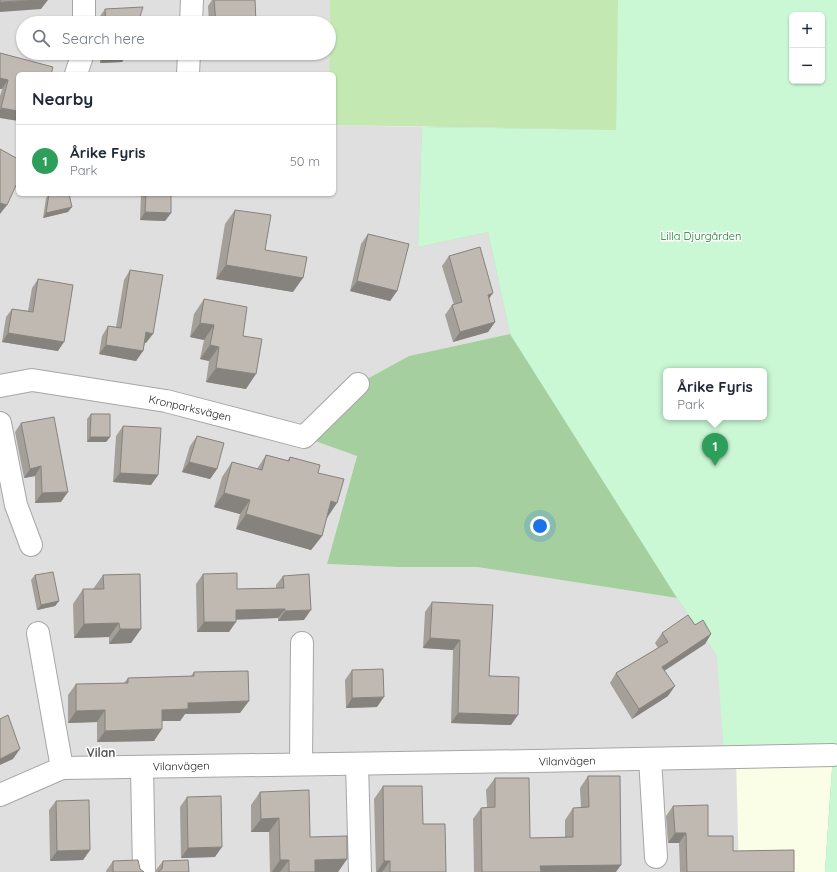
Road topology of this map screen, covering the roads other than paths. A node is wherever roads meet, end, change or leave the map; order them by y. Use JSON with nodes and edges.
{"nodes":[{"id":1,"x":84,"y":0,"type":"edge"},
{"id":2,"x":192,"y":0,"type":"edge"},
{"id":3,"x":84,"y":16,"type":"edge"},
{"id":4,"x":191,"y":16,"type":"edge"},
{"id":5,"x":81,"y":60,"type":"edge"},
{"id":6,"x":189,"y":60,"type":"edge"},
{"id":7,"x":77,"y":72,"type":"edge"},
{"id":8,"x":188,"y":72,"type":"edge"},
{"id":9,"x":358,"y":384,"type":"dead end"},
{"id":10,"x":0,"y":386,"type":"edge"},
{"id":11,"x":0,"y":422,"type":"edge"},
{"id":12,"x":31,"y":545,"type":"dead end"},
{"id":13,"x":38,"y":633,"type":"dead end"},
{"id":14,"x":302,"y":643,"type":"dead end"},
{"id":15,"x":833,"y":755,"type":"dead end"},
{"id":16,"x":650,"y":759,"type":"junction"},
{"id":17,"x":301,"y":764,"type":"junction"},
{"id":18,"x":358,"y":764,"type":"junction"},
{"id":19,"x":142,"y":767,"type":"junction"},
{"id":20,"x":62,"y":768,"type":"junction"},
{"id":21,"x":0,"y":795,"type":"edge"},
{"id":22,"x":656,"y":857,"type":"dead end"},
{"id":23,"x":144,"y":872,"type":"edge"},
{"id":24,"x":360,"y":872,"type":"edge"}],
"edges":[{"from":1,"to":3,"type":"street"},
{"from":2,"to":4,"type":"street"},
{"from":5,"to":7,"type":"street"},
{"from":6,"to":8,"type":"street"},
{"from":9,"to":10,"type":"street","name":"Kronparksvägen"},
{"from":11,"to":12,"type":"street"},
{"from":13,"to":20,"type":"street"},
{"from":14,"to":17,"type":"street"},
{"from":15,"to":16,"type":"street","name":"Vilanvägen"},
{"from":16,"to":18,"type":"street","name":"Vilanvägen"},
{"from":16,"to":22,"type":"street"},
{"from":17,"to":18,"type":"street","name":"Vilanvägen"},
{"from":17,"to":19,"type":"street","name":"Vilanvägen"},
{"from":18,"to":24,"type":"street"},
{"from":19,"to":20,"type":"street","name":"Vilanvägen"},
{"from":19,"to":23,"type":"street"},
{"from":20,"to":21,"type":"street","name":"Vilanvägen"}]}
